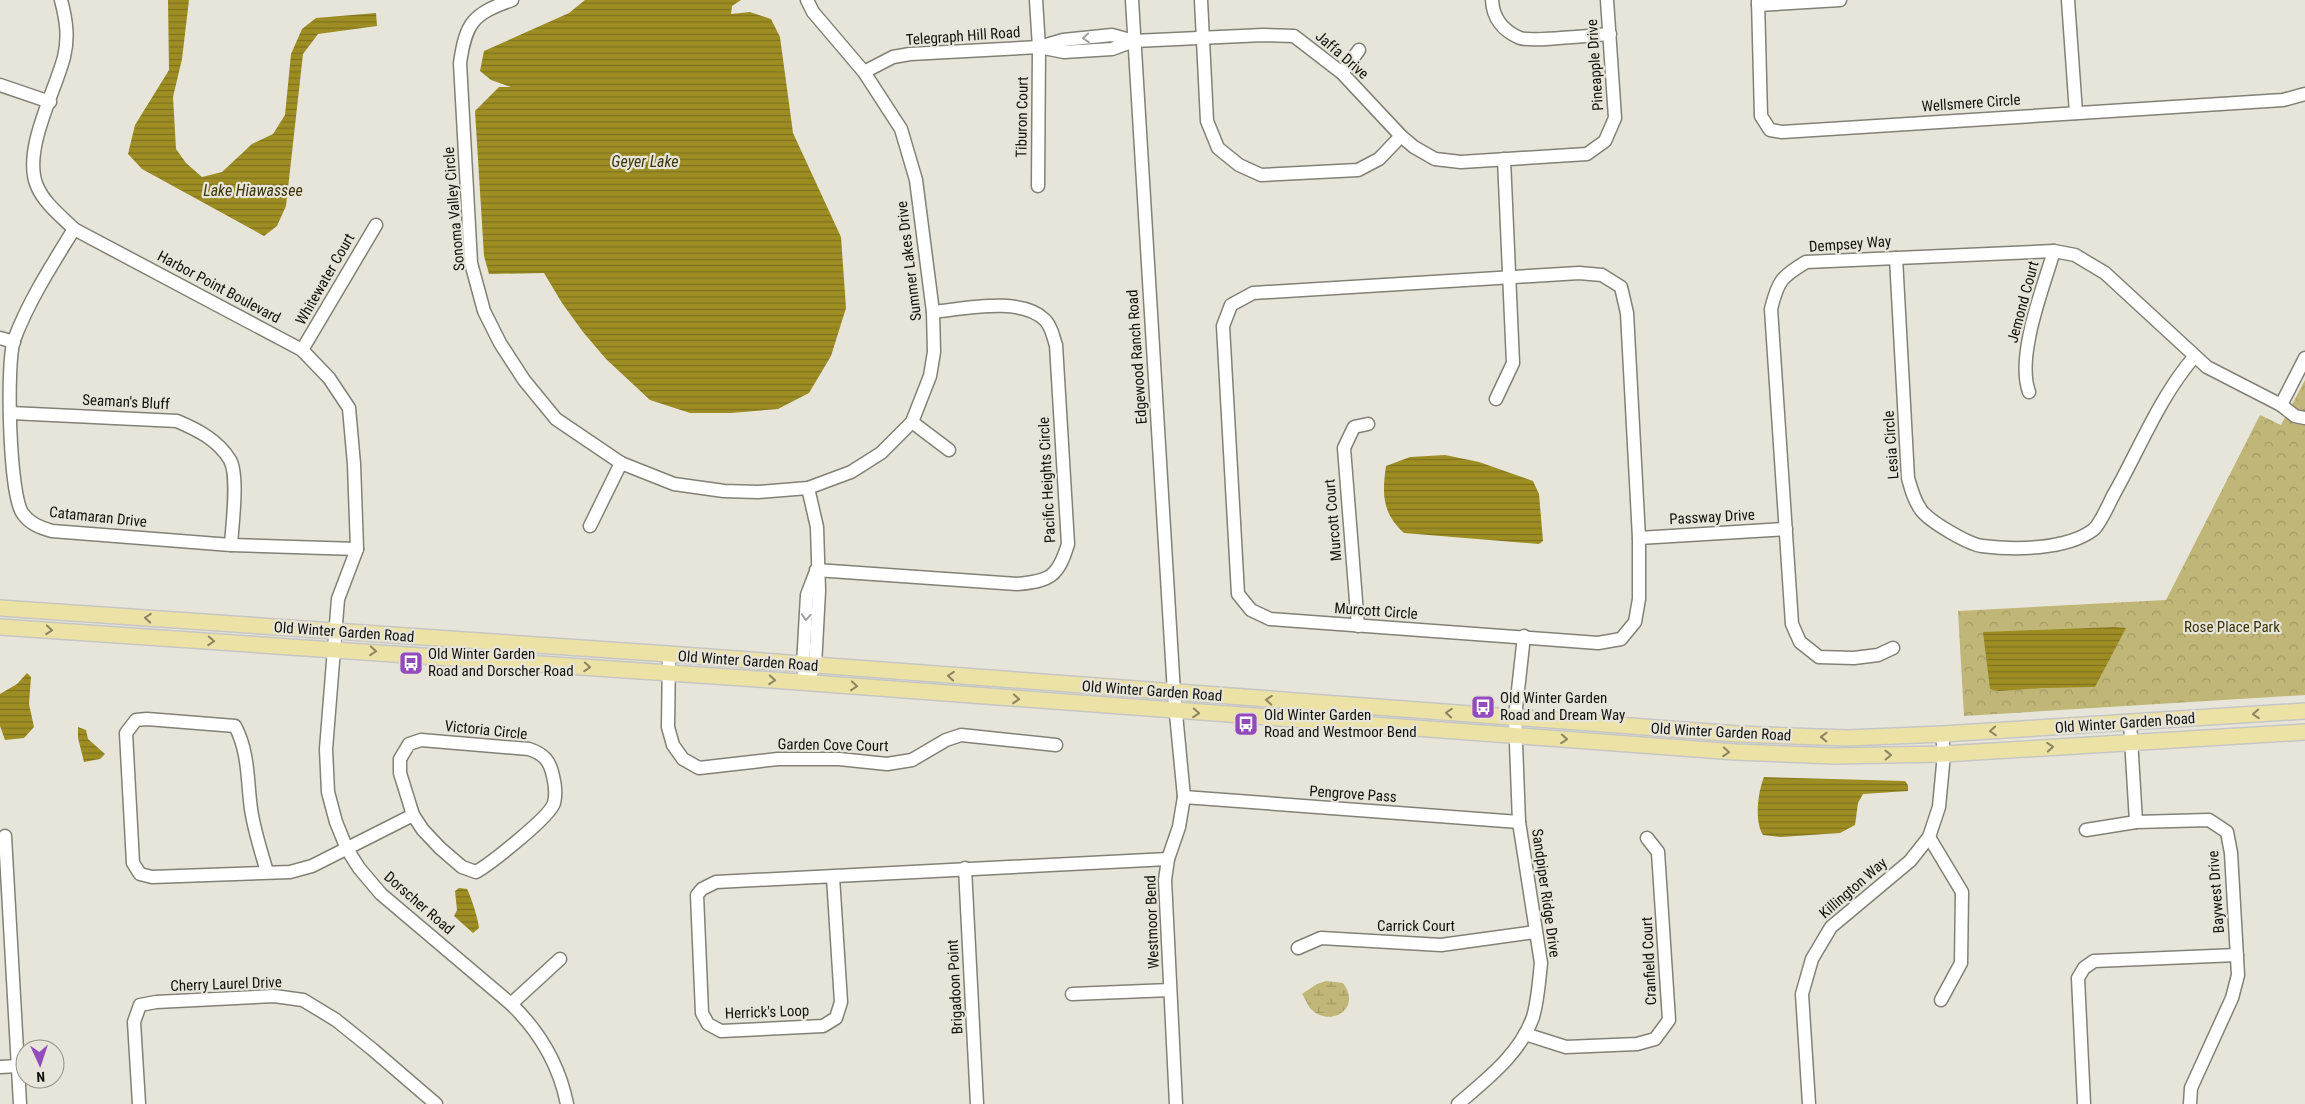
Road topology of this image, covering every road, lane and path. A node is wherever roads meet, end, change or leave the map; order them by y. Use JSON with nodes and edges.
{"nodes":[{"id":1,"x":61,"y":0,"type":"edge"},
{"id":2,"x":512,"y":0,"type":"edge"},
{"id":3,"x":806,"y":0,"type":"edge"},
{"id":4,"x":1036,"y":0,"type":"edge"},
{"id":5,"x":1132,"y":0,"type":"edge"},
{"id":6,"x":1201,"y":0,"type":"edge"},
{"id":7,"x":1492,"y":0,"type":"edge"},
{"id":8,"x":1607,"y":0,"type":"edge"},
{"id":9,"x":1840,"y":0,"type":"edge"},
{"id":10,"x":2068,"y":0,"type":"edge"},
{"id":11,"x":1758,"y":2,"type":"edge"},
{"id":12,"x":1610,"y":34,"type":"junction"},
{"id":13,"x":1202,"y":38,"type":"junction"},
{"id":14,"x":1134,"y":41,"type":"junction"},
{"id":15,"x":1039,"y":47,"type":"junction"},
{"id":16,"x":1360,"y":50,"type":"dead end"},
{"id":17,"x":864,"y":72,"type":"junction"},
{"id":18,"x":1342,"y":73,"type":"junction"},
{"id":19,"x":0,"y":85,"type":"edge"},
{"id":20,"x":2305,"y":94,"type":"edge"},
{"id":21,"x":50,"y":102,"type":"junction"},
{"id":22,"x":2076,"y":113,"type":"junction"},
{"id":23,"x":1401,"y":136,"type":"junction"},
{"id":24,"x":1504,"y":160,"type":"junction"},
{"id":25,"x":1038,"y":186,"type":"dead end"},
{"id":26,"x":376,"y":225,"type":"dead end"},
{"id":27,"x":74,"y":229,"type":"junction"},
{"id":28,"x":2054,"y":251,"type":"junction"},
{"id":29,"x":1896,"y":258,"type":"junction"},
{"id":30,"x":1510,"y":277,"type":"junction"},
{"id":31,"x":933,"y":312,"type":"junction"},
{"id":32,"x":0,"y":338,"type":"edge"},
{"id":33,"x":14,"y":342,"type":"junction"},
{"id":34,"x":302,"y":350,"type":"junction"},
{"id":35,"x":2194,"y":357,"type":"junction"},
{"id":36,"x":2305,"y":358,"type":"edge"},
{"id":37,"x":2029,"y":392,"type":"dead end"},
{"id":38,"x":1496,"y":399,"type":"dead end"},
{"id":39,"x":2281,"y":405,"type":"junction"},
{"id":40,"x":10,"y":413,"type":"junction"},
{"id":41,"x":2305,"y":418,"type":"edge"},
{"id":42,"x":912,"y":422,"type":"junction"},
{"id":43,"x":1368,"y":424,"type":"dead end"},
{"id":44,"x":949,"y":450,"type":"dead end"},
{"id":45,"x":621,"y":463,"type":"junction"},
{"id":46,"x":808,"y":488,"type":"junction"},
{"id":47,"x":590,"y":526,"type":"dead end"},
{"id":48,"x":1786,"y":529,"type":"junction"},
{"id":49,"x":1639,"y":538,"type":"junction"},
{"id":50,"x":231,"y":545,"type":"junction"},
{"id":51,"x":357,"y":549,"type":"junction"},
{"id":52,"x":816,"y":570,"type":"junction"},
{"id":53,"x":0,"y":608,"type":"edge"},
{"id":54,"x":1358,"y":626,"type":"junction"},
{"id":55,"x":0,"y":627,"type":"edge"},
{"id":56,"x":336,"y":631,"type":"junction"},
{"id":57,"x":1524,"y":636,"type":"junction"},
{"id":58,"x":335,"y":648,"type":"junction"},
{"id":59,"x":1892,"y":648,"type":"dead end"},
{"id":60,"x":669,"y":654,"type":"junction"},
{"id":61,"x":809,"y":665,"type":"junction"},
{"id":62,"x":668,"y":672,"type":"junction"},
{"id":63,"x":806,"y":682,"type":"junction"},
{"id":64,"x":1174,"y":693,"type":"junction"},
{"id":65,"x":2305,"y":711,"type":"edge"},
{"id":66,"x":1176,"y":712,"type":"junction"},
{"id":67,"x":1515,"y":717,"type":"junction"},
{"id":68,"x":2130,"y":722,"type":"junction"},
{"id":69,"x":2305,"y":732,"type":"edge"},
{"id":70,"x":1942,"y":734,"type":"junction"},
{"id":71,"x":1515,"y":736,"type":"junction"},
{"id":72,"x":2132,"y":742,"type":"junction"},
{"id":73,"x":1056,"y":745,"type":"dead end"},
{"id":74,"x":1944,"y":754,"type":"junction"},
{"id":75,"x":1184,"y":797,"type":"junction"},
{"id":76,"x":413,"y":816,"type":"junction"},
{"id":77,"x":1519,"y":822,"type":"junction"},
{"id":78,"x":2136,"y":822,"type":"junction"},
{"id":79,"x":2086,"y":830,"type":"dead end"},
{"id":80,"x":5,"y":836,"type":"dead end"},
{"id":81,"x":1929,"y":837,"type":"junction"},
{"id":82,"x":1647,"y":838,"type":"dead end"},
{"id":83,"x":347,"y":848,"type":"junction"},
{"id":84,"x":1168,"y":859,"type":"junction"},
{"id":85,"x":965,"y":868,"type":"junction"},
{"id":86,"x":267,"y":872,"type":"junction"},
{"id":87,"x":833,"y":877,"type":"junction"},
{"id":88,"x":1535,"y":932,"type":"junction"},
{"id":89,"x":1298,"y":948,"type":"dead end"},
{"id":90,"x":2237,"y":956,"type":"junction"},
{"id":91,"x":560,"y":959,"type":"dead end"},
{"id":92,"x":1170,"y":990,"type":"junction"},
{"id":93,"x":1072,"y":994,"type":"dead end"},
{"id":94,"x":1941,"y":1000,"type":"dead end"},
{"id":95,"x":512,"y":1004,"type":"junction"},
{"id":96,"x":1525,"y":1034,"type":"junction"},
{"id":97,"x":16,"y":1039,"type":"edge"},
{"id":98,"x":15,"y":1066,"type":"edge"},
{"id":99,"x":0,"y":1067,"type":"edge"},
{"id":100,"x":19,"y":1089,"type":"edge"},
{"id":101,"x":20,"y":1104,"type":"edge"},
{"id":102,"x":139,"y":1104,"type":"edge"},
{"id":103,"x":436,"y":1104,"type":"edge"},
{"id":104,"x":567,"y":1104,"type":"edge"},
{"id":105,"x":978,"y":1104,"type":"edge"},
{"id":106,"x":1176,"y":1104,"type":"edge"},
{"id":107,"x":1458,"y":1104,"type":"edge"},
{"id":108,"x":1809,"y":1104,"type":"edge"},
{"id":109,"x":2084,"y":1104,"type":"edge"},
{"id":110,"x":2190,"y":1104,"type":"edge"}],
"edges":[{"from":1,"to":21,"type":"street","name":"Harbor Point Boulevard"},
{"from":2,"to":45,"type":"street","name":"Sonoma Valley Circle"},
{"from":3,"to":17,"type":"street","name":"Summer Lakes Drive"},
{"from":4,"to":15,"type":"street","name":"Tiburon Court"},
{"from":5,"to":14,"type":"street","name":"Edgewood Ranch Road"},
{"from":6,"to":13,"type":"street"},
{"from":7,"to":12,"type":"street"},
{"from":8,"to":12,"type":"street","name":"Pineapple Drive"},
{"from":9,"to":11,"type":"street"},
{"from":10,"to":22,"type":"street"},
{"from":11,"to":22,"type":"street","name":"Wellsmere Circle"},
{"from":12,"to":24,"type":"street","name":"Pineapple Drive"},
{"from":13,"to":14,"type":"street","name":"Jaffa Drive"},
{"from":13,"to":18,"type":"street","name":"Jaffa Drive"},
{"from":13,"to":23,"type":"street"},
{"from":14,"to":15,"type":"street","name":"Telegraph Hill Road"},
{"from":14,"to":64,"type":"street","name":"Edgewood Ranch Road"},
{"from":15,"to":17,"type":"street","name":"Telegraph Hill Road"},
{"from":15,"to":25,"type":"street","name":"Tiburon Court"},
{"from":16,"to":18,"type":"street"},
{"from":17,"to":31,"type":"street","name":"Summer Lakes Drive"},
{"from":18,"to":23,"type":"street","name":"Jaffa Drive"},
{"from":19,"to":21,"type":"street"},
{"from":20,"to":22,"type":"street","name":"Wellsmere Circle"},
{"from":21,"to":27,"type":"street","name":"Harbor Point Boulevard"},
{"from":23,"to":24,"type":"street","name":"Jaffa Drive"},
{"from":24,"to":30,"type":"street"},
{"from":26,"to":34,"type":"street","name":"Whitewater Court"},
{"from":27,"to":33,"type":"street","name":"Catamaran Drive"},
{"from":27,"to":34,"type":"street","name":"Harbor Point Boulevard"},
{"from":28,"to":29,"type":"street","name":"Dempsey Way"},
{"from":28,"to":35,"type":"street","name":"Dempsey Way"},
{"from":28,"to":37,"type":"street","name":"Jemond Court"},
{"from":29,"to":35,"type":"street","name":"Lesia Circle"},
{"from":29,"to":48,"type":"street","name":"Dempsey Way"},
{"from":30,"to":38,"type":"street"},
{"from":30,"to":49,"type":"street","name":"Murcott Circle"},
{"from":30,"to":54,"type":"street","name":"Murcott Circle"},
{"from":31,"to":42,"type":"street","name":"Summer Lakes Drive"},
{"from":31,"to":52,"type":"street","name":"Pacific Heights Circle"},
{"from":32,"to":33,"type":"street"},
{"from":33,"to":40,"type":"street","name":"Catamaran Drive"},
{"from":34,"to":51,"type":"street","name":"Harbor Point Boulevard"},
{"from":35,"to":39,"type":"street","name":"Dempsey Way"},
{"from":36,"to":39,"type":"street"},
{"from":39,"to":41,"type":"street","name":"Dempsey Way"},
{"from":40,"to":50,"type":"street","name":"Catamaran Drive"},
{"from":40,"to":50,"type":"street","name":"Seaman's Bluff"},
{"from":42,"to":44,"type":"street"},
{"from":42,"to":46,"type":"street","name":"Summer Lakes Drive"},
{"from":43,"to":54,"type":"street","name":"Murcott Court"},
{"from":45,"to":46,"type":"street","name":"Sonoma Valley Circle"},
{"from":45,"to":47,"type":"street"},
{"from":46,"to":52,"type":"street"},
{"from":48,"to":49,"type":"street","name":"Passway Drive"},
{"from":48,"to":59,"type":"street","name":"Dempsey Way"},
{"from":49,"to":57,"type":"street","name":"Murcott Circle"},
{"from":50,"to":51,"type":"street","name":"Catamaran Drive"},
{"from":51,"to":56,"type":"street","name":"Harbor Point Boulevard"},
{"from":52,"to":61,"type":"street"},
{"from":56,"to":53,"type":"main road","name":"Old Winter Garden Road","one_way":true},
{"from":54,"to":57,"type":"street","name":"Murcott Circle"},
{"from":55,"to":58,"type":"main road","name":"Old Winter Garden Road","one_way":true},
{"from":56,"to":58,"type":"street","name":"Dorscher Road"},
{"from":56,"to":60,"type":"main road","name":"Old Winter Garden Road"},
{"from":57,"to":67,"type":"street","name":"Sandpiper Ridge Drive"},
{"from":58,"to":62,"type":"main road","name":"Old Winter Garden Road","one_way":true},
{"from":58,"to":83,"type":"street","name":"Dorscher Road"},
{"from":60,"to":61,"type":"main road","name":"Old Winter Garden Road"},
{"from":60,"to":62,"type":"street","name":"Garden Cove Court"},
{"from":61,"to":63,"type":"street"},
{"from":64,"to":61,"type":"main road","name":"Old Winter Garden Road","one_way":true},
{"from":62,"to":63,"type":"main road","name":"Old Winter Garden Road","one_way":true},
{"from":62,"to":73,"type":"street","name":"Garden Cove Court"},
{"from":63,"to":66,"type":"main road","name":"Old Winter Garden Road","one_way":true},
{"from":64,"to":66,"type":"street","name":"Edgewood Ranch Road"},
{"from":67,"to":64,"type":"main road","name":"Old Winter Garden Road","one_way":true},
{"from":65,"to":68,"type":"main road","name":"Old Winter Garden Road","one_way":true},
{"from":66,"to":71,"type":"main road","name":"Old Winter Garden Road","one_way":true},
{"from":66,"to":75,"type":"street","name":"Westmoor Bend"},
{"from":70,"to":67,"type":"main road","name":"Old Winter Garden Road","one_way":true},
{"from":67,"to":71,"type":"street","name":"Sandpiper Ridge Drive"},
{"from":68,"to":70,"type":"main road","name":"Old Winter Garden Road","one_way":true},
{"from":68,"to":72,"type":"street"},
{"from":69,"to":72,"type":"main road","name":"Old Winter Garden Road"},
{"from":70,"to":74,"type":"street","name":"Killington Way"},
{"from":71,"to":74,"type":"main road","name":"Old Winter Garden Road","one_way":true},
{"from":71,"to":77,"type":"street","name":"Sandpiper Ridge Drive"},
{"from":74,"to":72,"type":"main road","name":"Old Winter Garden Road","one_way":true},
{"from":72,"to":78,"type":"street"},
{"from":74,"to":81,"type":"street","name":"Killington Way"},
{"from":75,"to":77,"type":"street","name":"Pengrove Pass"},
{"from":75,"to":84,"type":"street","name":"Westmoor Bend"},
{"from":76,"to":76,"type":"street","name":"Victoria Circle"},
{"from":76,"to":83,"type":"street"},
{"from":77,"to":88,"type":"street","name":"Sandpiper Ridge Drive"},
{"from":78,"to":79,"type":"street"},
{"from":78,"to":90,"type":"street","name":"Baywest Drive"},
{"from":80,"to":97,"type":"street"},
{"from":81,"to":94,"type":"street"},
{"from":81,"to":108,"type":"street","name":"Killington Way"},
{"from":82,"to":96,"type":"street","name":"Cranfield Court"},
{"from":83,"to":86,"type":"street"},
{"from":83,"to":95,"type":"street","name":"Dorscher Road"},
{"from":84,"to":85,"type":"street","name":"Herrick's Loop"},
{"from":84,"to":92,"type":"street","name":"Westmoor Bend"},
{"from":85,"to":87,"type":"street","name":"Herrick's Loop"},
{"from":85,"to":105,"type":"street","name":"Brigadoon Point"},
{"from":86,"to":86,"type":"street"},
{"from":87,"to":87,"type":"street","name":"Herrick's Loop"},
{"from":88,"to":89,"type":"street","name":"Carrick Court"},
{"from":88,"to":96,"type":"street","name":"Sandpiper Ridge Drive"},
{"from":90,"to":109,"type":"street"},
{"from":90,"to":110,"type":"street"},
{"from":91,"to":95,"type":"street"},
{"from":92,"to":93,"type":"street"},
{"from":92,"to":106,"type":"street","name":"Westmoor Bend"},
{"from":95,"to":104,"type":"street","name":"Dorscher Road"},
{"from":96,"to":107,"type":"street","name":"Sandpiper Ridge Drive"},
{"from":98,"to":99,"type":"street"},
{"from":100,"to":101,"type":"street"},
{"from":102,"to":103,"type":"street","name":"Cherry Laurel Drive"}]}
